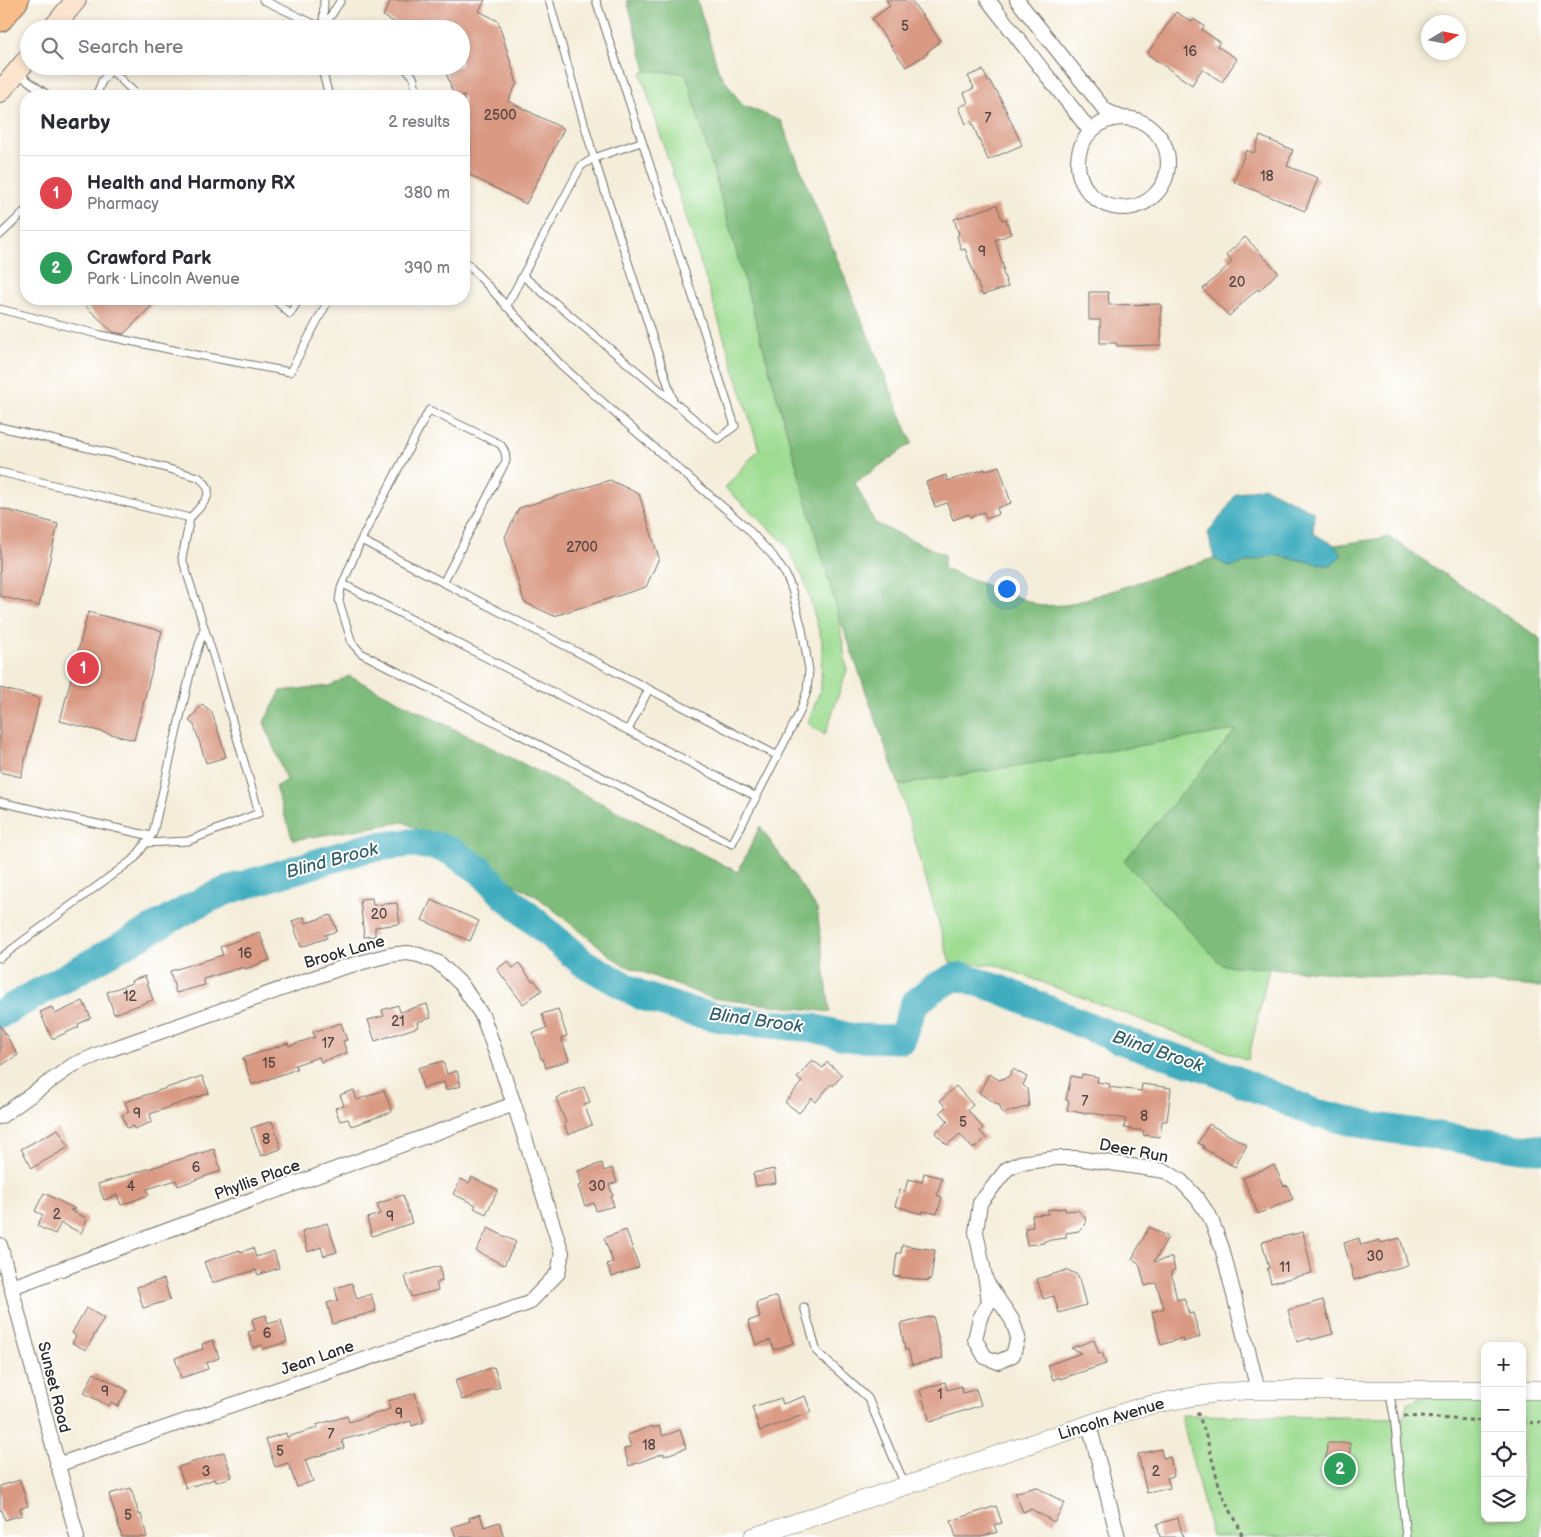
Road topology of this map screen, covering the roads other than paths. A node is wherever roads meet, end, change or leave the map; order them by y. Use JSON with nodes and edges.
{"nodes":[{"id":1,"x":16,"y":0,"type":"edge"},
{"id":2,"x":76,"y":0,"type":"edge"},
{"id":3,"x":263,"y":0,"type":"edge"},
{"id":4,"x":324,"y":0,"type":"edge"},
{"id":5,"x":341,"y":0,"type":"edge"},
{"id":6,"x":549,"y":0,"type":"edge"},
{"id":7,"x":596,"y":0,"type":"edge"},
{"id":8,"x":988,"y":0,"type":"edge"},
{"id":9,"x":1017,"y":0,"type":"edge"},
{"id":10,"x":0,"y":19,"type":"edge"},
{"id":11,"x":59,"y":20,"type":"edge"},
{"id":12,"x":305,"y":20,"type":"edge"},
{"id":13,"x":324,"y":20,"type":"edge"},
{"id":14,"x":329,"y":20,"type":"edge"},
{"id":15,"x":20,"y":67,"type":"edge"},
{"id":16,"x":31,"y":75,"type":"edge"},
{"id":17,"x":107,"y":75,"type":"edge"},
{"id":18,"x":116,"y":75,"type":"edge"},
{"id":19,"x":323,"y":75,"type":"edge"},
{"id":20,"x":412,"y":75,"type":"edge"},
{"id":21,"x":44,"y":90,"type":"edge"},
{"id":22,"x":98,"y":90,"type":"edge"},
{"id":23,"x":132,"y":90,"type":"edge"},
{"id":24,"x":327,"y":90,"type":"edge"},
{"id":25,"x":414,"y":90,"type":"edge"},
{"id":26,"x":0,"y":92,"type":"edge"},
{"id":27,"x":1122,"y":118,"type":"junction"},
{"id":28,"x":1091,"y":132,"type":"junction"},
{"id":29,"x":641,"y":142,"type":"junction"},
{"id":30,"x":594,"y":158,"type":"junction"},
{"id":31,"x":20,"y":216,"type":"edge"},
{"id":32,"x":0,"y":235,"type":"edge"},
{"id":33,"x":470,"y":267,"type":"edge"},
{"id":34,"x":523,"y":276,"type":"junction"},
{"id":35,"x":280,"y":305,"type":"edge"},
{"id":36,"x":295,"y":305,"type":"edge"},
{"id":37,"x":327,"y":305,"type":"edge"},
{"id":38,"x":506,"y":306,"type":"junction"},
{"id":39,"x":0,"y":309,"type":"edge"},
{"id":40,"x":673,"y":401,"type":"junction"},
{"id":41,"x":0,"y":427,"type":"edge"},
{"id":42,"x":0,"y":472,"type":"edge"},
{"id":43,"x":190,"y":518,"type":"junction"},
{"id":44,"x":361,"y":540,"type":"junction"},
{"id":45,"x":443,"y":583,"type":"junction"},
{"id":46,"x":343,"y":584,"type":"junction"},
{"id":47,"x":204,"y":629,"type":"junction"},
{"id":48,"x":649,"y":689,"type":"junction"},
{"id":49,"x":628,"y":730,"type":"junction"},
{"id":50,"x":778,"y":756,"type":"junction"},
{"id":51,"x":757,"y":797,"type":"junction"},
{"id":52,"x":0,"y":802,"type":"edge"},
{"id":53,"x":151,"y":836,"type":"junction"},
{"id":54,"x":145,"y":844,"type":"junction"},
{"id":55,"x":0,"y":958,"type":"edge"},
{"id":56,"x":514,"y":1104,"type":"junction"},
{"id":57,"x":0,"y":1117,"type":"edge"},
{"id":58,"x":0,"y":1245,"type":"edge"},
{"id":59,"x":562,"y":1253,"type":"joint"},
{"id":60,"x":986,"y":1280,"type":"junction"},
{"id":61,"x":12,"y":1287,"type":"junction"},
{"id":62,"x":804,"y":1307,"type":"dead end"},
{"id":63,"x":1389,"y":1389,"type":"junction"},
{"id":64,"x":1258,"y":1390,"type":"junction"},
{"id":65,"x":1481,"y":1390,"type":"edge"},
{"id":66,"x":1526,"y":1390,"type":"edge"},
{"id":67,"x":1541,"y":1390,"type":"edge"},
{"id":68,"x":1089,"y":1424,"type":"junction"},
{"id":69,"x":57,"y":1465,"type":"junction"},
{"id":70,"x":905,"y":1485,"type":"junction"},
{"id":71,"x":76,"y":1537,"type":"edge"},
{"id":72,"x":754,"y":1537,"type":"edge"},
{"id":73,"x":1118,"y":1537,"type":"edge"},
{"id":74,"x":1406,"y":1537,"type":"edge"}],
"edges":[{"from":1,"to":10,"type":"highway"},
{"from":2,"to":11,"type":"main road"},
{"from":3,"to":12,"type":"lane"},
{"from":4,"to":13,"type":"lane"},
{"from":5,"to":14,"type":"lane"},
{"from":6,"to":30,"type":"lane"},
{"from":7,"to":29,"type":"lane"},
{"from":8,"to":28,"type":"street"},
{"from":9,"to":27,"type":"street"},
{"from":15,"to":26,"type":"main road"},
{"from":16,"to":21,"type":"lane"},
{"from":17,"to":22,"type":"lane"},
{"from":18,"to":23,"type":"lane"},
{"from":19,"to":24,"type":"lane"},
{"from":20,"to":25,"type":"lane"},
{"from":27,"to":28,"type":"street"},
{"from":27,"to":28,"type":"street"},
{"from":29,"to":30,"type":"lane"},
{"from":29,"to":40,"type":"lane"},
{"from":30,"to":34,"type":"lane"},
{"from":30,"to":40,"type":"lane"},
{"from":31,"to":32,"type":"lane"},
{"from":33,"to":38,"type":"lane"},
{"from":34,"to":38,"type":"lane"},
{"from":34,"to":40,"type":"lane"},
{"from":35,"to":36,"type":"lane"},
{"from":37,"to":39,"type":"lane"},
{"from":38,"to":50,"type":"lane"},
{"from":41,"to":43,"type":"lane"},
{"from":42,"to":43,"type":"lane"},
{"from":43,"to":47,"type":"lane"},
{"from":44,"to":45,"type":"lane"},
{"from":44,"to":45,"type":"lane"},
{"from":44,"to":46,"type":"lane"},
{"from":45,"to":48,"type":"lane"},
{"from":46,"to":49,"type":"lane"},
{"from":46,"to":51,"type":"lane"},
{"from":47,"to":53,"type":"lane"},
{"from":47,"to":54,"type":"lane"},
{"from":48,"to":49,"type":"lane"},
{"from":48,"to":50,"type":"lane"},
{"from":49,"to":51,"type":"lane"},
{"from":50,"to":51,"type":"lane"},
{"from":52,"to":53,"type":"lane"},
{"from":53,"to":54,"type":"lane"},
{"from":54,"to":55,"type":"lane"},
{"from":56,"to":57,"type":"street","name":"Brook Lane"},
{"from":56,"to":59,"type":"street","name":"Brook Lane"},
{"from":56,"to":61,"type":"street","name":"Phyllis Place"},
{"from":58,"to":61,"type":"street","name":"Sunset Road"},
{"from":59,"to":69,"type":"street","name":"Jean Lane"},
{"from":60,"to":60,"type":"street","name":"Deer Run"},
{"from":60,"to":64,"type":"street","name":"Deer Run"},
{"from":61,"to":69,"type":"street","name":"Sunset Road"},
{"from":62,"to":70,"type":"lane"},
{"from":63,"to":64,"type":"street","name":"Lincoln Avenue"},
{"from":63,"to":65,"type":"street","name":"Lincoln Avenue"},
{"from":63,"to":74,"type":"lane"},
{"from":64,"to":68,"type":"street","name":"Lincoln Avenue"},
{"from":66,"to":67,"type":"street"},
{"from":68,"to":70,"type":"street","name":"Lincoln Avenue"},
{"from":68,"to":73,"type":"street"},
{"from":69,"to":71,"type":"street","name":"Sunset Road"},
{"from":70,"to":72,"type":"street","name":"Lincoln Avenue"}]}
